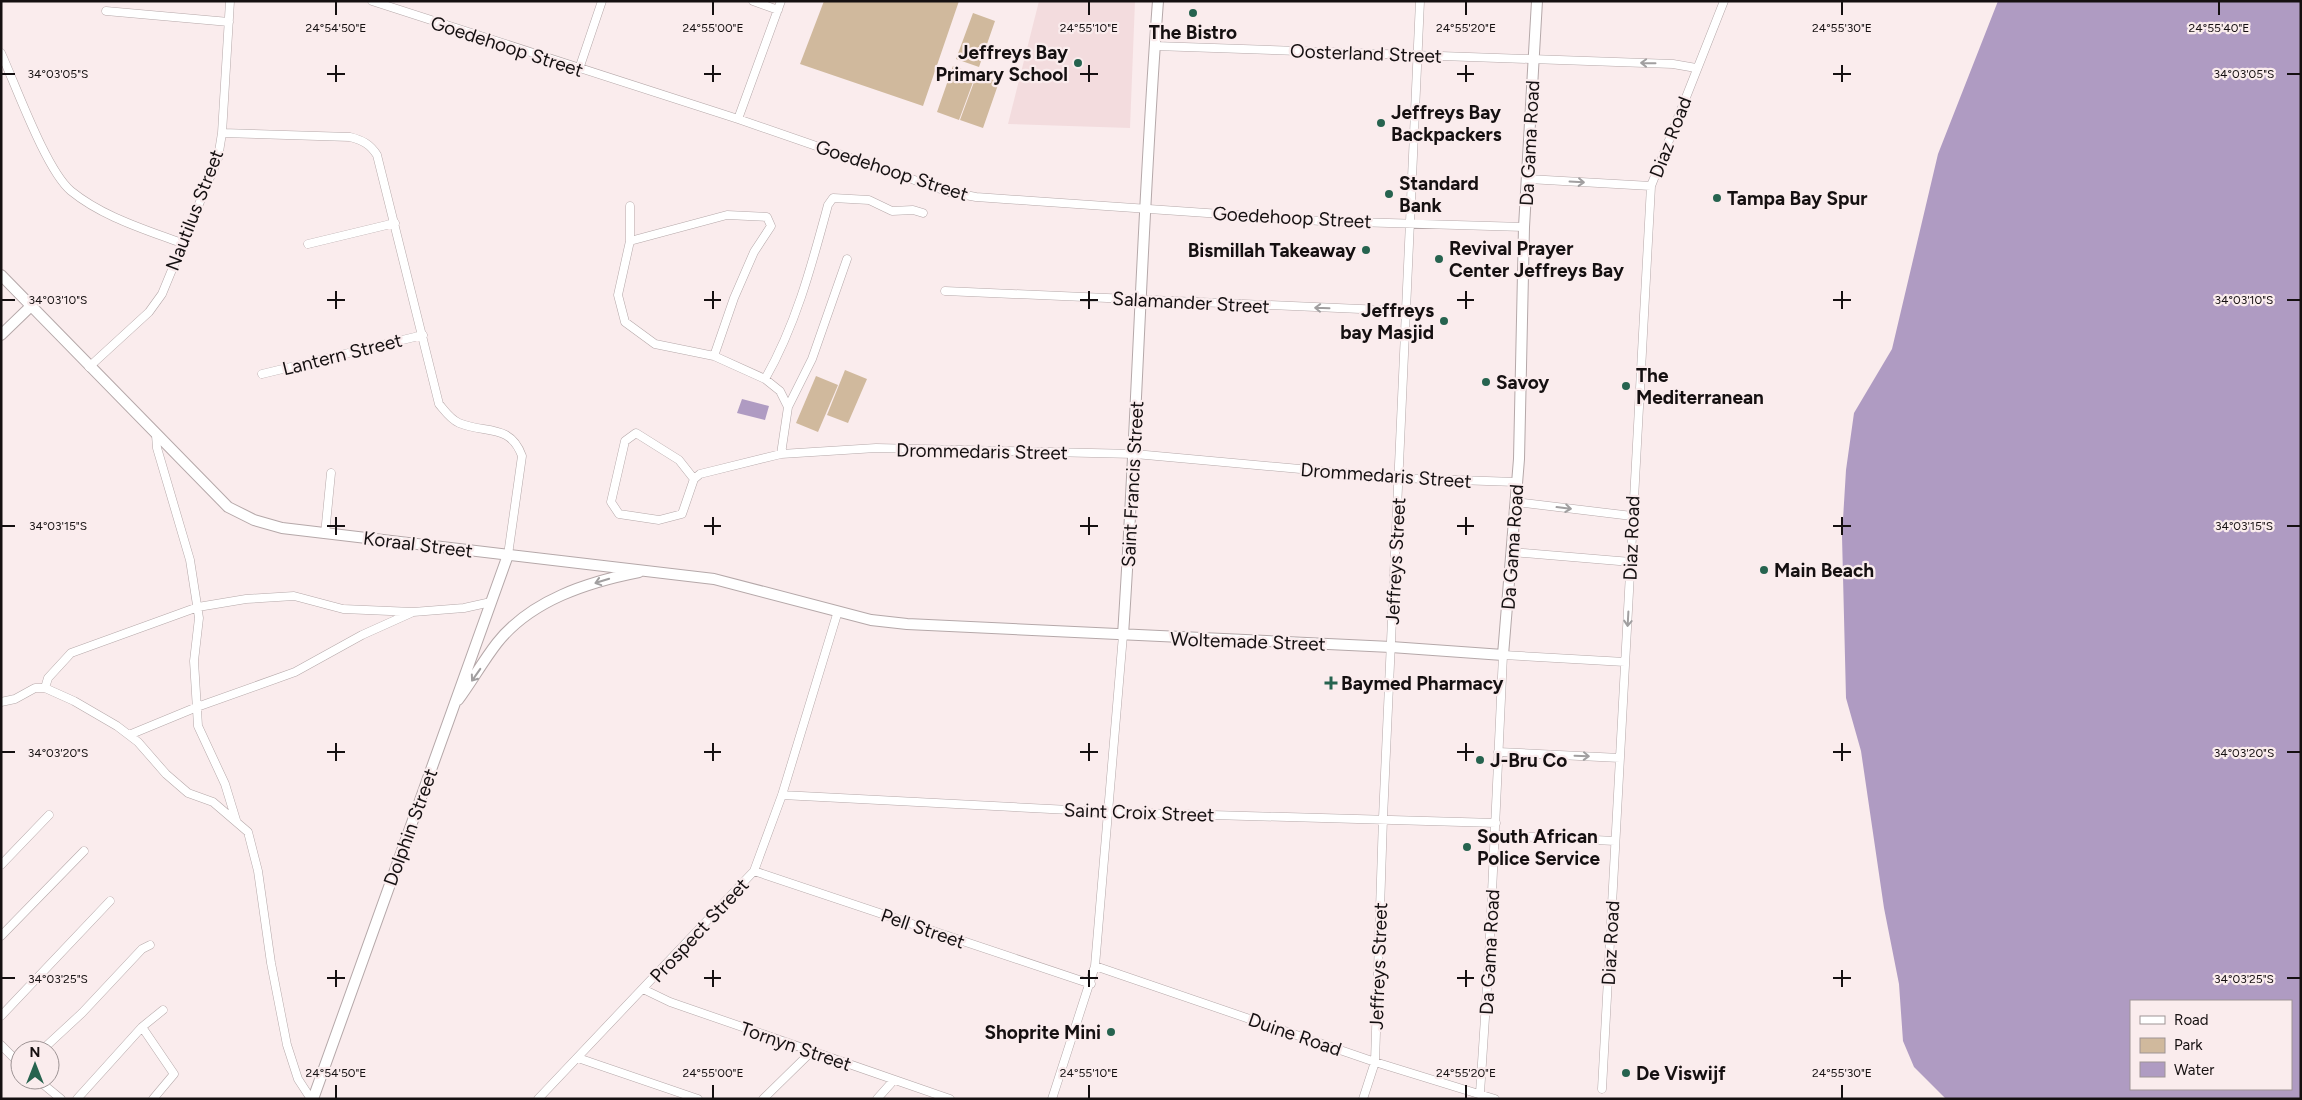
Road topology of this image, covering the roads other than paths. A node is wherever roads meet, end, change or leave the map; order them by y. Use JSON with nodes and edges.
{"nodes":[{"id":1,"x":230,"y":1,"type":"edge"},
{"id":2,"x":372,"y":1,"type":"edge"},
{"id":3,"x":602,"y":1,"type":"edge"},
{"id":4,"x":753,"y":1,"type":"edge"},
{"id":5,"x":781,"y":1,"type":"edge"},
{"id":6,"x":1158,"y":1,"type":"edge"},
{"id":7,"x":1420,"y":1,"type":"edge"},
{"id":8,"x":1537,"y":1,"type":"edge"},
{"id":9,"x":1724,"y":1,"type":"edge"},
{"id":10,"x":778,"y":10,"type":"junction"},
{"id":11,"x":106,"y":11,"type":"dead end"},
{"id":12,"x":229,"y":22,"type":"junction"},
{"id":13,"x":1155,"y":46,"type":"junction"},
{"id":14,"x":1,"y":52,"type":"edge"},
{"id":15,"x":1417,"y":54,"type":"junction"},
{"id":16,"x":1534,"y":60,"type":"junction"},
{"id":17,"x":1696,"y":68,"type":"junction"},
{"id":18,"x":579,"y":69,"type":"junction"},
{"id":19,"x":738,"y":119,"type":"junction"},
{"id":20,"x":222,"y":133,"type":"junction"},
{"id":21,"x":1528,"y":179,"type":"junction"},
{"id":22,"x":1651,"y":186,"type":"junction"},
{"id":23,"x":630,"y":206,"type":"dead end"},
{"id":24,"x":1144,"y":208,"type":"junction"},
{"id":25,"x":923,"y":213,"type":"dead end"},
{"id":26,"x":395,"y":223,"type":"junction"},
{"id":27,"x":1410,"y":223,"type":"junction"},
{"id":28,"x":1524,"y":227,"type":"junction"},
{"id":29,"x":630,"y":241,"type":"junction"},
{"id":30,"x":181,"y":243,"type":"junction"},
{"id":31,"x":308,"y":244,"type":"dead end"},
{"id":32,"x":847,"y":260,"type":"dead end"},
{"id":33,"x":1,"y":275,"type":"edge"},
{"id":34,"x":945,"y":291,"type":"dead end"},
{"id":35,"x":1141,"y":300,"type":"junction"},
{"id":36,"x":30,"y":307,"type":"junction"},
{"id":37,"x":1406,"y":311,"type":"junction"},
{"id":38,"x":1,"y":335,"type":"edge"},
{"id":39,"x":423,"y":335,"type":"junction"},
{"id":40,"x":714,"y":356,"type":"junction"},
{"id":41,"x":89,"y":367,"type":"junction"},
{"id":42,"x":262,"y":374,"type":"dead end"},
{"id":43,"x":765,"y":379,"type":"junction"},
{"id":44,"x":788,"y":407,"type":"junction"},
{"id":45,"x":156,"y":435,"type":"junction"},
{"id":46,"x":781,"y":454,"type":"junction"},
{"id":47,"x":1135,"y":454,"type":"junction"},
{"id":48,"x":332,"y":473,"type":"dead end"},
{"id":49,"x":1399,"y":478,"type":"junction"},
{"id":50,"x":694,"y":479,"type":"junction"},
{"id":51,"x":1516,"y":482,"type":"junction"},
{"id":52,"x":1516,"y":502,"type":"junction"},
{"id":53,"x":1632,"y":516,"type":"junction"},
{"id":54,"x":325,"y":534,"type":"junction"},
{"id":55,"x":1512,"y":552,"type":"junction"},
{"id":56,"x":508,"y":555,"type":"junction"},
{"id":57,"x":1631,"y":562,"type":"junction"},
{"id":58,"x":650,"y":570,"type":"junction"},
{"id":59,"x":491,"y":602,"type":"junction"},
{"id":60,"x":198,"y":607,"type":"junction"},
{"id":61,"x":838,"y":611,"type":"junction"},
{"id":62,"x":412,"y":612,"type":"junction"},
{"id":63,"x":871,"y":620,"type":"joint"},
{"id":64,"x":1123,"y":636,"type":"junction"},
{"id":65,"x":1391,"y":647,"type":"junction"},
{"id":66,"x":1503,"y":654,"type":"junction"},
{"id":67,"x":1625,"y":662,"type":"junction"},
{"id":68,"x":45,"y":688,"type":"junction"},
{"id":69,"x":1,"y":702,"type":"edge"},
{"id":70,"x":197,"y":707,"type":"junction"},
{"id":71,"x":451,"y":711,"type":"junction"},
{"id":72,"x":129,"y":735,"type":"junction"},
{"id":73,"x":1498,"y":752,"type":"junction"},
{"id":74,"x":1620,"y":758,"type":"junction"},
{"id":75,"x":782,"y":795,"type":"junction"},
{"id":76,"x":1109,"y":812,"type":"junction"},
{"id":77,"x":49,"y":815,"type":"dead end"},
{"id":78,"x":1383,"y":818,"type":"junction"},
{"id":79,"x":236,"y":820,"type":"junction"},
{"id":80,"x":1496,"y":823,"type":"junction"},
{"id":81,"x":1495,"y":835,"type":"junction"},
{"id":82,"x":1615,"y":842,"type":"junction"},
{"id":83,"x":84,"y":851,"type":"dead end"},
{"id":84,"x":1,"y":865,"type":"edge"},
{"id":85,"x":754,"y":871,"type":"junction"},
{"id":86,"x":110,"y":901,"type":"dead end"},
{"id":87,"x":1,"y":936,"type":"edge"},
{"id":88,"x":150,"y":945,"type":"dead end"},
{"id":89,"x":1095,"y":966,"type":"junction"},
{"id":90,"x":1091,"y":984,"type":"junction"},
{"id":91,"x":643,"y":989,"type":"junction"},
{"id":92,"x":163,"y":1010,"type":"dead end"},
{"id":93,"x":1,"y":1016,"type":"edge"},
{"id":94,"x":142,"y":1027,"type":"junction"},
{"id":95,"x":53,"y":1040,"type":"edge"},
{"id":96,"x":1,"y":1045,"type":"edge"},
{"id":97,"x":811,"y":1052,"type":"junction"},
{"id":98,"x":10,"y":1054,"type":"edge"},
{"id":99,"x":578,"y":1058,"type":"junction"},
{"id":100,"x":1375,"y":1062,"type":"junction"},
{"id":101,"x":893,"y":1080,"type":"junction"},
{"id":102,"x":1602,"y":1089,"type":"dead end"},
{"id":103,"x":50,"y":1090,"type":"edge"},
{"id":104,"x":1480,"y":1093,"type":"junction"},
{"id":105,"x":61,"y":1099,"type":"edge"},
{"id":106,"x":78,"y":1099,"type":"edge"},
{"id":107,"x":153,"y":1099,"type":"edge"},
{"id":108,"x":312,"y":1099,"type":"edge"},
{"id":109,"x":538,"y":1099,"type":"edge"},
{"id":110,"x":698,"y":1099,"type":"edge"},
{"id":111,"x":763,"y":1099,"type":"edge"},
{"id":112,"x":877,"y":1099,"type":"edge"},
{"id":113,"x":950,"y":1099,"type":"edge"},
{"id":114,"x":1052,"y":1099,"type":"edge"},
{"id":115,"x":1363,"y":1099,"type":"edge"},
{"id":116,"x":1495,"y":1099,"type":"edge"}],
"edges":[{"from":1,"to":12,"type":"street","name":"Nautilus Street"},
{"from":2,"to":18,"type":"street","name":"Goedehoop Street"},
{"from":3,"to":18,"type":"street"},
{"from":4,"to":10,"type":"street"},
{"from":5,"to":10,"type":"street"},
{"from":6,"to":13,"type":"street","name":"Saint Francis Street"},
{"from":7,"to":15,"type":"street","name":"Jeffreys Street"},
{"from":8,"to":16,"type":"street","name":"Da Gama Road"},
{"from":9,"to":17,"type":"street","name":"Diaz Road"},
{"from":10,"to":19,"type":"street"},
{"from":11,"to":12,"type":"street"},
{"from":12,"to":20,"type":"street","name":"Nautilus Street"},
{"from":13,"to":15,"type":"street","name":"Oosterland Street"},
{"from":13,"to":24,"type":"street","name":"Saint Francis Street"},
{"from":14,"to":30,"type":"street"},
{"from":15,"to":16,"type":"street","name":"Oosterland Street"},
{"from":15,"to":27,"type":"street","name":"Jeffreys Street"},
{"from":17,"to":16,"type":"street","name":"Oosterland Street","one_way":true},
{"from":16,"to":21,"type":"street","name":"Da Gama Road"},
{"from":17,"to":22,"type":"street","name":"Diaz Road"},
{"from":18,"to":19,"type":"street","name":"Goedehoop Street"},
{"from":19,"to":24,"type":"street","name":"Goedehoop Street"},
{"from":20,"to":26,"type":"street","name":"Lantern Street"},
{"from":20,"to":30,"type":"street","name":"Nautilus Street"},
{"from":21,"to":22,"type":"street","one_way":true},
{"from":21,"to":28,"type":"street","name":"Da Gama Road"},
{"from":22,"to":53,"type":"street","name":"Diaz Road"},
{"from":23,"to":29,"type":"street"},
{"from":24,"to":27,"type":"street","name":"Goedehoop Street"},
{"from":24,"to":35,"type":"street","name":"Saint Francis Street"},
{"from":25,"to":43,"type":"street"},
{"from":26,"to":31,"type":"street"},
{"from":26,"to":39,"type":"street","name":"Lantern Street"},
{"from":27,"to":28,"type":"street","name":"Goedehoop Street"},
{"from":27,"to":37,"type":"street","name":"Jeffreys Street"},
{"from":28,"to":51,"type":"street","name":"Da Gama Road"},
{"from":29,"to":40,"type":"street"},
{"from":29,"to":40,"type":"street"},
{"from":30,"to":41,"type":"street","name":"Nautilus Street"},
{"from":32,"to":44,"type":"street"},
{"from":33,"to":36,"type":"street","name":"Koraal Street"},
{"from":34,"to":35,"type":"street","name":"Salamander Street"},
{"from":37,"to":35,"type":"street","name":"Salamander Street","one_way":true},
{"from":35,"to":47,"type":"street","name":"Saint Francis Street"},
{"from":36,"to":38,"type":"street"},
{"from":36,"to":41,"type":"street","name":"Koraal Street"},
{"from":37,"to":49,"type":"street","name":"Jeffreys Street"},
{"from":39,"to":42,"type":"street","name":"Lantern Street"},
{"from":39,"to":56,"type":"street","name":"Lantern Street"},
{"from":40,"to":43,"type":"street"},
{"from":41,"to":45,"type":"street","name":"Koraal Street"},
{"from":43,"to":44,"type":"street"},
{"from":44,"to":46,"type":"street"},
{"from":45,"to":54,"type":"street","name":"Koraal Street"},
{"from":45,"to":60,"type":"street"},
{"from":46,"to":47,"type":"street","name":"Drommedaris Street"},
{"from":46,"to":50,"type":"street","name":"Drommedaris Street"},
{"from":47,"to":49,"type":"street","name":"Drommedaris Street"},
{"from":47,"to":64,"type":"street","name":"Saint Francis Street"},
{"from":48,"to":54,"type":"street"},
{"from":49,"to":51,"type":"street","name":"Drommedaris Street"},
{"from":49,"to":65,"type":"street","name":"Jeffreys Street"},
{"from":50,"to":50,"type":"street"},
{"from":51,"to":52,"type":"street","name":"Da Gama Road"},
{"from":52,"to":53,"type":"street","one_way":true},
{"from":52,"to":55,"type":"street","name":"Da Gama Road"},
{"from":53,"to":57,"type":"street","name":"Diaz Road"},
{"from":54,"to":56,"type":"street","name":"Koraal Street"},
{"from":55,"to":57,"type":"street"},
{"from":55,"to":66,"type":"street","name":"Da Gama Road"},
{"from":56,"to":58,"type":"street","name":"Koraal Street"},
{"from":56,"to":59,"type":"street","name":"Dolphin Street"},
{"from":57,"to":67,"type":"street","name":"Diaz Road","one_way":true},
{"from":58,"to":61,"type":"street","name":"Koraal Street"},
{"from":58,"to":71,"type":"street","one_way":true},
{"from":59,"to":62,"type":"street"},
{"from":59,"to":71,"type":"street","name":"Dolphin Street"},
{"from":60,"to":62,"type":"street"},
{"from":60,"to":68,"type":"street"},
{"from":60,"to":70,"type":"street"},
{"from":61,"to":63,"type":"street","name":"Koraal Street"},
{"from":61,"to":75,"type":"street","name":"Prospect Street"},
{"from":62,"to":70,"type":"street"},
{"from":63,"to":64,"type":"street","name":"Woltemade Street"},
{"from":64,"to":65,"type":"street","name":"Woltemade Street"},
{"from":64,"to":76,"type":"street","name":"Saint Francis Street"},
{"from":65,"to":66,"type":"street","name":"Woltemade Street"},
{"from":65,"to":78,"type":"street","name":"Jeffreys Street"},
{"from":66,"to":67,"type":"street","name":"Woltemade Street"},
{"from":66,"to":73,"type":"street","name":"Da Gama Road"},
{"from":67,"to":74,"type":"street","name":"Diaz Road"},
{"from":68,"to":69,"type":"street"},
{"from":68,"to":72,"type":"street"},
{"from":70,"to":72,"type":"street"},
{"from":70,"to":79,"type":"street"},
{"from":71,"to":108,"type":"street","name":"Dolphin Street"},
{"from":72,"to":79,"type":"street"},
{"from":73,"to":74,"type":"street","one_way":true},
{"from":73,"to":80,"type":"street","name":"Da Gama Road"},
{"from":74,"to":82,"type":"street","name":"Diaz Road"},
{"from":75,"to":76,"type":"street","name":"Saint Croix Street"},
{"from":75,"to":85,"type":"street","name":"Prospect Street"},
{"from":76,"to":78,"type":"street","name":"Saint Croix Street"},
{"from":76,"to":89,"type":"street","name":"Saint Francis Street"},
{"from":77,"to":84,"type":"street"},
{"from":78,"to":80,"type":"street","name":"Saint Croix Street"},
{"from":78,"to":100,"type":"street","name":"Jeffreys Street"},
{"from":79,"to":108,"type":"street"},
{"from":80,"to":81,"type":"street","name":"Da Gama Road"},
{"from":81,"to":82,"type":"street"},
{"from":81,"to":104,"type":"street","name":"Da Gama Road"},
{"from":82,"to":102,"type":"street","name":"Diaz Road"},
{"from":83,"to":87,"type":"street"},
{"from":85,"to":90,"type":"street","name":"Pell Street"},
{"from":85,"to":91,"type":"street","name":"Prospect Street"},
{"from":86,"to":93,"type":"street"},
{"from":88,"to":95,"type":"street"},
{"from":89,"to":90,"type":"street","name":"Saint Francis Street"},
{"from":89,"to":100,"type":"street","name":"Duine Road"},
{"from":90,"to":114,"type":"street","name":"Saint Francis Street"},
{"from":91,"to":97,"type":"street","name":"Tornyn Street"},
{"from":91,"to":99,"type":"street","name":"Prospect Street"},
{"from":92,"to":94,"type":"street"},
{"from":94,"to":106,"type":"street"},
{"from":94,"to":107,"type":"street"},
{"from":96,"to":98,"type":"street"},
{"from":97,"to":101,"type":"street","name":"Tornyn Street"},
{"from":97,"to":111,"type":"street"},
{"from":99,"to":109,"type":"street","name":"Prospect Street"},
{"from":99,"to":110,"type":"street"},
{"from":100,"to":104,"type":"street","name":"Duine Road"},
{"from":100,"to":115,"type":"street","name":"Jeffreys Street"},
{"from":101,"to":112,"type":"street"},
{"from":101,"to":113,"type":"street","name":"Tornyn Street"},
{"from":103,"to":105,"type":"street"},
{"from":104,"to":116,"type":"street","name":"Duine Road"}]}
